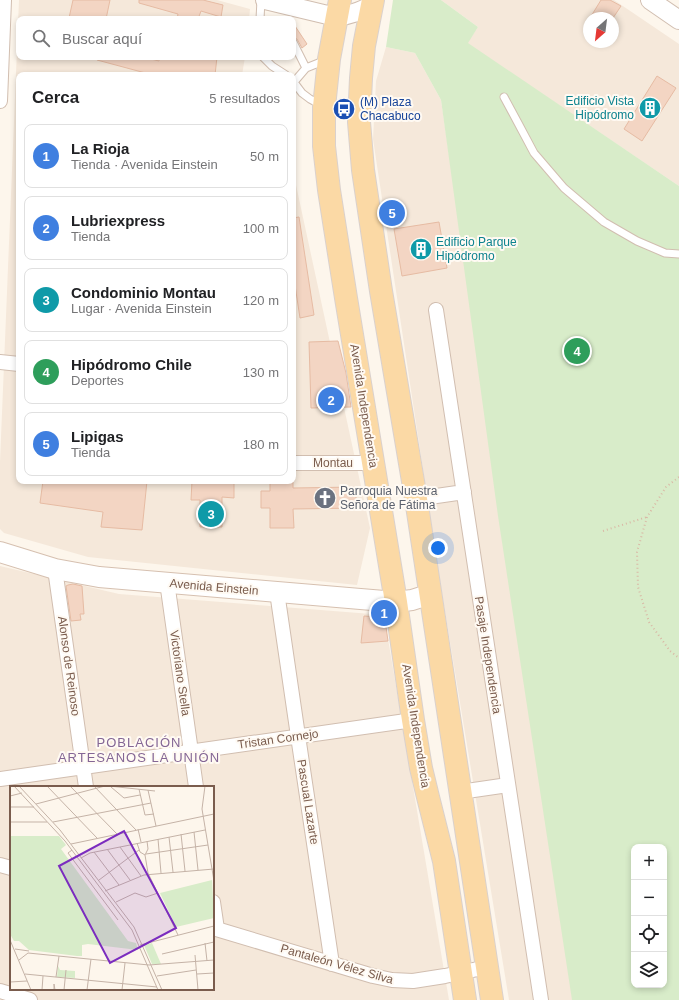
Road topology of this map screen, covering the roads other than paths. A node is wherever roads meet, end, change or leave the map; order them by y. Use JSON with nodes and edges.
{"nodes":[{"id":1,"x":4,"y":0,"type":"edge"},
{"id":2,"x":261,"y":0,"type":"edge"},
{"id":3,"x":265,"y":0,"type":"edge"},
{"id":4,"x":650,"y":0,"type":"edge"},
{"id":5,"x":355,"y":9,"type":"edge"},
{"id":6,"x":260,"y":16,"type":"edge"},
{"id":7,"x":679,"y":20,"type":"edge"},
{"id":8,"x":1,"y":22,"type":"edge"},
{"id":9,"x":296,"y":48,"type":"edge"},
{"id":10,"x":266,"y":60,"type":"edge"},
{"id":11,"x":332,"y":61,"type":"junction"},
{"id":12,"x":306,"y":68,"type":"junction"},
{"id":13,"x":281,"y":72,"type":"edge"},
{"id":14,"x":296,"y":80,"type":"edge"},
{"id":15,"x":296,"y":85,"type":"edge"},
{"id":16,"x":504,"y":97,"type":"dead end"},
{"id":17,"x":0,"y":101,"type":"edge"},
{"id":18,"x":328,"y":105,"type":"junction"},
{"id":19,"x":367,"y":246,"type":"dead end"},
{"id":20,"x":679,"y":254,"type":"edge"},
{"id":21,"x":436,"y":310,"type":"dead end"},
{"id":22,"x":0,"y":362,"type":"edge"},
{"id":23,"x":16,"y":364,"type":"edge"},
{"id":24,"x":396,"y":422,"type":"dead end"},
{"id":25,"x":296,"y":463,"type":"edge"},
{"id":26,"x":374,"y":463,"type":"junction"},
{"id":27,"x":464,"y":492,"type":"junction"},
{"id":28,"x":416,"y":499,"type":"junction"},
{"id":29,"x":0,"y":552,"type":"edge"},
{"id":30,"x":55,"y":569,"type":"junction"},
{"id":31,"x":167,"y":582,"type":"junction"},
{"id":32,"x":278,"y":592,"type":"junction"},
{"id":33,"x":413,"y":599,"type":"junction"},
{"id":34,"x":413,"y":720,"type":"junction"},
{"id":35,"x":298,"y":736,"type":"junction"},
{"id":36,"x":191,"y":752,"type":"junction"},
{"id":37,"x":83,"y":767,"type":"junction"},
{"id":38,"x":0,"y":779,"type":"edge"},
{"id":39,"x":508,"y":785,"type":"junction"},
{"id":40,"x":86,"y":786,"type":"edge"},
{"id":41,"x":196,"y":786,"type":"edge"},
{"id":42,"x":460,"y":792,"type":"junction"},
{"id":43,"x":0,"y":865,"type":"edge"},
{"id":44,"x":10,"y":868,"type":"edge"},
{"id":45,"x":214,"y":915,"type":"edge"},
{"id":46,"x":215,"y":928,"type":"edge"},
{"id":47,"x":332,"y":964,"type":"junction"},
{"id":48,"x":474,"y":970,"type":"junction"},
{"id":49,"x":0,"y":991,"type":"edge"},
{"id":50,"x":30,"y":1000,"type":"edge"},
{"id":51,"x":466,"y":1000,"type":"edge"},
{"id":52,"x":492,"y":1000,"type":"edge"},
{"id":53,"x":541,"y":1000,"type":"edge"}],
"edges":[{"from":1,"to":8,"type":"street"},
{"from":2,"to":6,"type":"lane"},
{"from":3,"to":5,"type":"street"},
{"from":4,"to":7,"type":"street"},
{"from":5,"to":11,"type":"main road","name":"Avenida Independencia"},
{"from":5,"to":28,"type":"main road","name":"Avenida Independencia"},
{"from":8,"to":17,"type":"street"},
{"from":9,"to":12,"type":"lane"},
{"from":10,"to":13,"type":"lane"},
{"from":11,"to":12,"type":"lane"},
{"from":11,"to":18,"type":"main road","name":"Avenida Independencia"},
{"from":12,"to":14,"type":"lane"},
{"from":15,"to":18,"type":"lane"},
{"from":16,"to":20,"type":"lane"},
{"from":18,"to":26,"type":"main road","name":"Avenida Independencia"},
{"from":19,"to":24,"type":"lane"},
{"from":21,"to":27,"type":"street","name":"Pasaje Independencia"},
{"from":22,"to":23,"type":"street"},
{"from":25,"to":26,"type":"street","name":"Montau"},
{"from":26,"to":33,"type":"main road","name":"Avenida Independencia"},
{"from":27,"to":28,"type":"street"},
{"from":27,"to":39,"type":"street","name":"Pasaje Independencia"},
{"from":28,"to":33,"type":"main road","name":"Avenida Independencia"},
{"from":29,"to":30,"type":"main road","name":"Avenida Einstein"},
{"from":30,"to":31,"type":"main road","name":"Avenida Einstein"},
{"from":30,"to":37,"type":"street","name":"Alonso de Reinoso"},
{"from":31,"to":32,"type":"main road","name":"Avenida Einstein"},
{"from":31,"to":36,"type":"street","name":"Victoriano Stella"},
{"from":32,"to":33,"type":"main road","name":"Avenida Einstein"},
{"from":32,"to":35,"type":"street","name":"Pascual Lazarte"},
{"from":33,"to":34,"type":"main road","name":"Avenida Independencia"},
{"from":33,"to":42,"type":"main road","name":"Avenida Independencia"},
{"from":34,"to":35,"type":"street","name":"Tristan Cornejo"},
{"from":34,"to":48,"type":"main road","name":"Avenida Independencia"},
{"from":35,"to":36,"type":"street","name":"Tristan Cornejo"},
{"from":35,"to":47,"type":"street","name":"Pascual Lazarte"},
{"from":36,"to":37,"type":"street","name":"Tristan Cornejo"},
{"from":36,"to":41,"type":"street","name":"Victoriano Stella"},
{"from":37,"to":38,"type":"street","name":"Tristan Cornejo"},
{"from":37,"to":40,"type":"street","name":"Alonso de Reinoso"},
{"from":39,"to":42,"type":"street"},
{"from":39,"to":53,"type":"street","name":"Pasaje Independencia"},
{"from":42,"to":48,"type":"main road","name":"Avenida Independencia"},
{"from":43,"to":44,"type":"street"},
{"from":45,"to":46,"type":"street"},
{"from":46,"to":47,"type":"street","name":"Pantaleón Vélez Silva"},
{"from":47,"to":48,"type":"street","name":"Pantaleón Vélez Silva"},
{"from":48,"to":51,"type":"main road","name":"Avenida Independencia"},
{"from":48,"to":52,"type":"main road","name":"Avenida Independencia"},
{"from":49,"to":50,"type":"street"}]}
